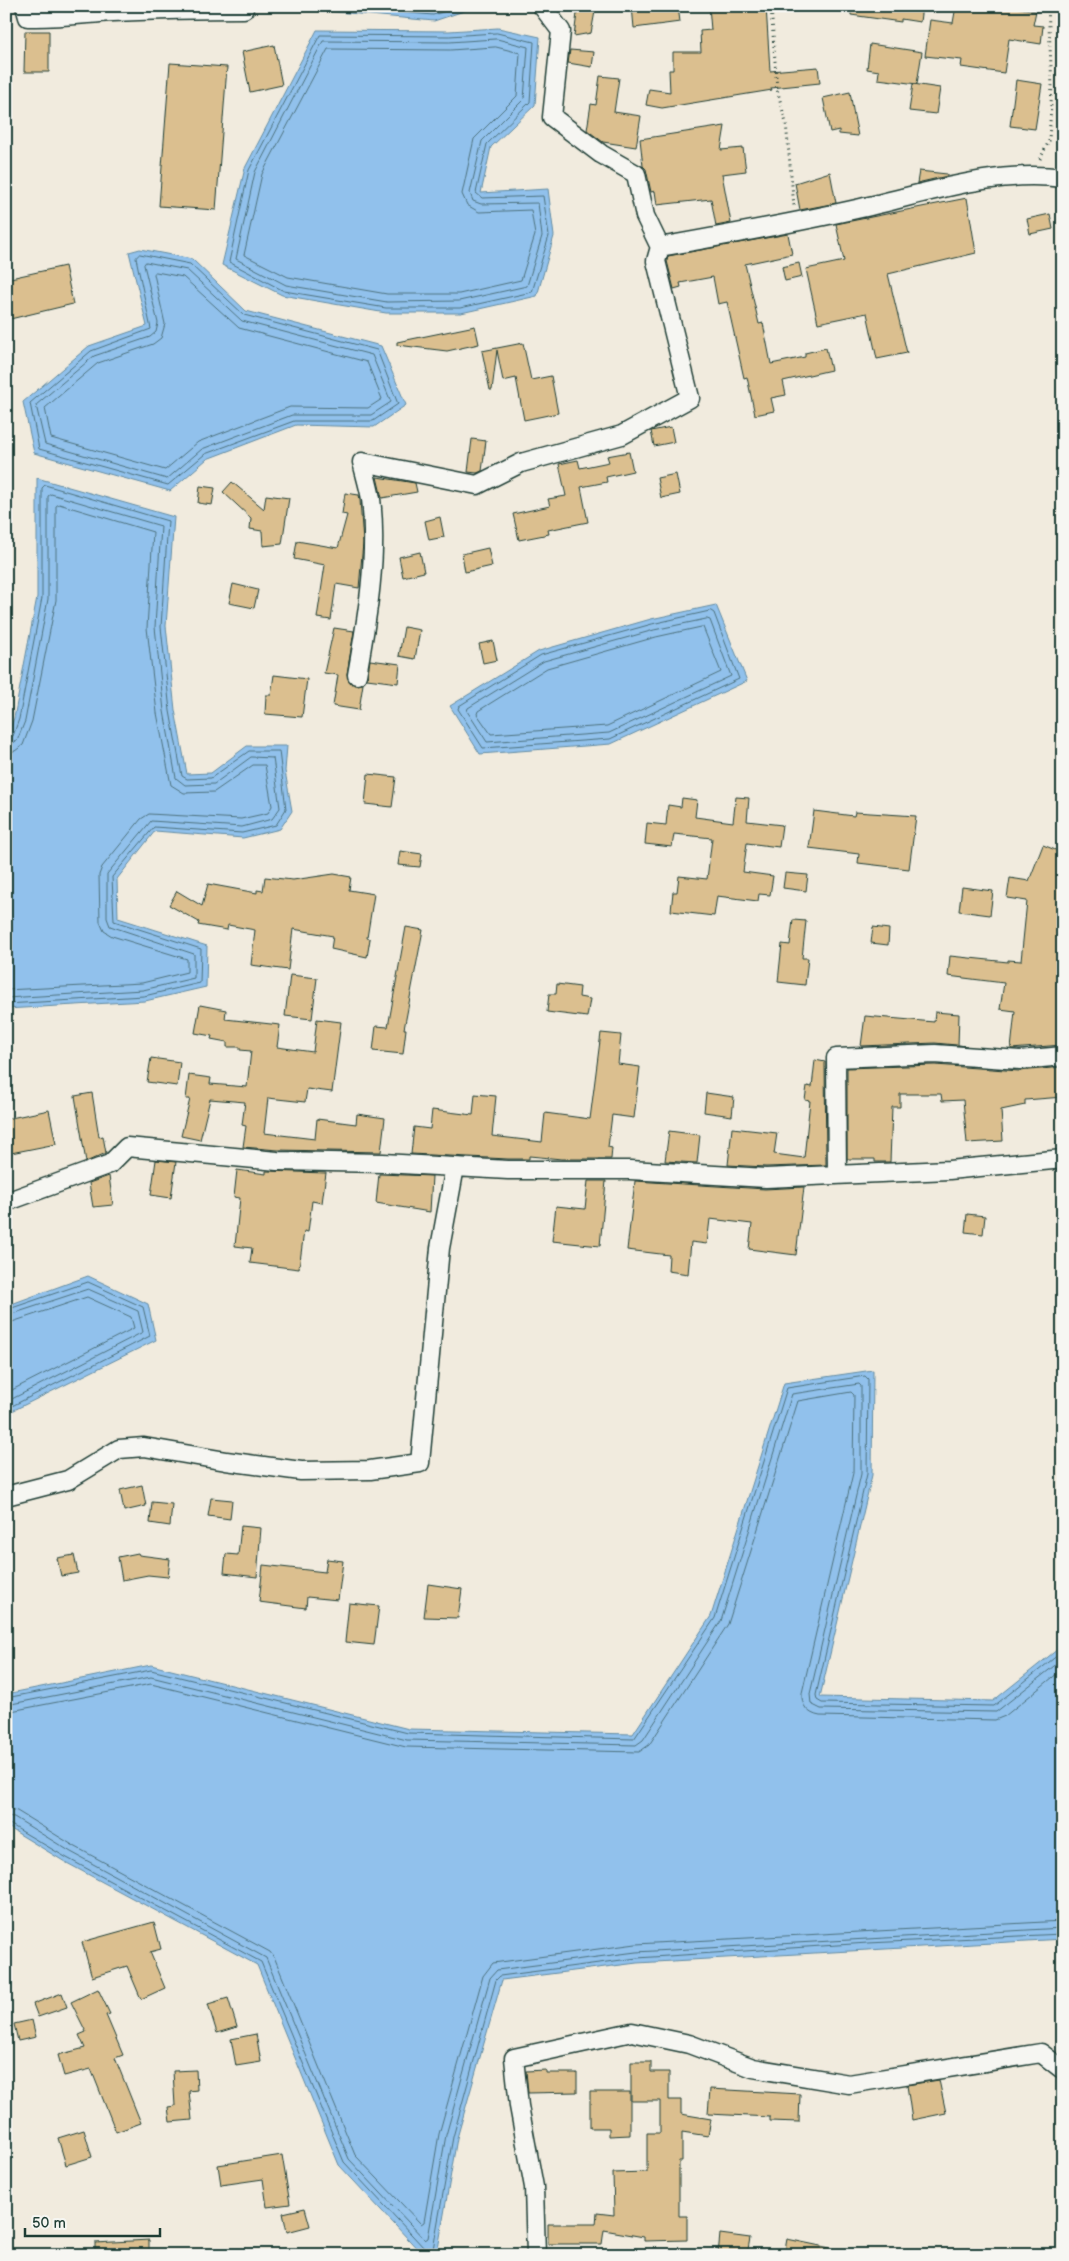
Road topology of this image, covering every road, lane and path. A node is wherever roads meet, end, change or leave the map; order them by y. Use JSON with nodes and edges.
{"nodes":[{"id":1,"x":25,"y":6,"type":"edge"},
{"id":2,"x":542,"y":6,"type":"edge"},
{"id":3,"x":771,"y":6,"type":"edge"},
{"id":4,"x":1048,"y":6,"type":"edge"},
{"id":5,"x":244,"y":9,"type":"dead end"},
{"id":6,"x":1034,"y":174,"type":"junction"},
{"id":7,"x":1063,"y":178,"type":"edge"},
{"id":8,"x":798,"y":222,"type":"junction"},
{"id":9,"x":660,"y":247,"type":"junction"},
{"id":10,"x":357,"y":675,"type":"dead end"},
{"id":11,"x":1063,"y":1056,"type":"edge"},
{"id":12,"x":1063,"y":1159,"type":"edge"},
{"id":13,"x":455,"y":1168,"type":"junction"},
{"id":14,"x":837,"y":1174,"type":"junction"},
{"id":15,"x":6,"y":1202,"type":"edge"},
{"id":16,"x":6,"y":1496,"type":"edge"},
{"id":17,"x":1063,"y":2070,"type":"edge"},
{"id":18,"x":536,"y":2255,"type":"edge"}],
"edges":[{"from":1,"to":5,"type":"street"},
{"from":2,"to":9,"type":"street"},
{"from":3,"to":8,"type":"path"},
{"from":4,"to":6,"type":"path"},
{"from":6,"to":7,"type":"street"},
{"from":6,"to":8,"type":"street"},
{"from":8,"to":9,"type":"street"},
{"from":9,"to":10,"type":"street"},
{"from":11,"to":14,"type":"street"},
{"from":12,"to":14,"type":"street"},
{"from":13,"to":14,"type":"street"},
{"from":13,"to":15,"type":"street"},
{"from":13,"to":16,"type":"street"},
{"from":17,"to":18,"type":"street"}]}
